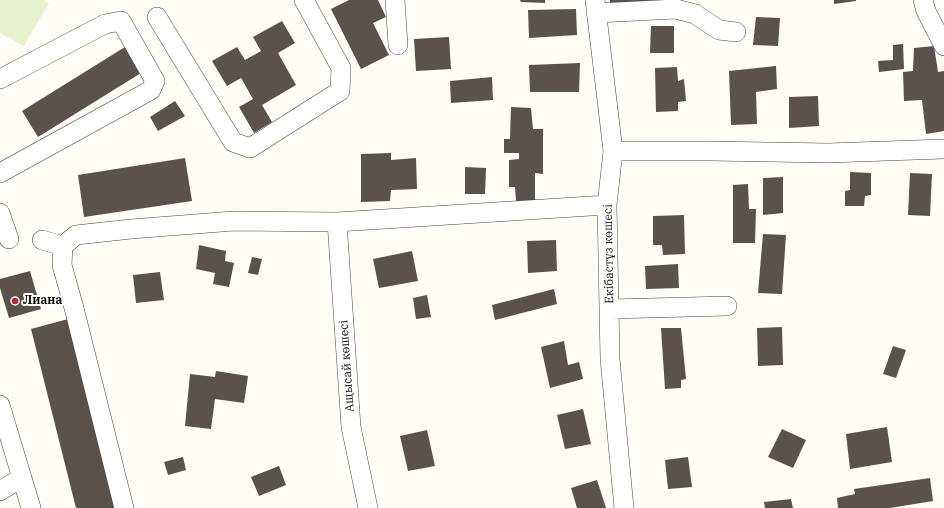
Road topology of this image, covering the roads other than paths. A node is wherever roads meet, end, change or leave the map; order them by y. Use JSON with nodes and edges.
{"nodes":[{"id":1,"x":304,"y":0,"type":"edge"},
{"id":2,"x":395,"y":0,"type":"edge"},
{"id":3,"x":923,"y":0,"type":"edge"},
{"id":4,"x":596,"y":6,"type":"edge"},
{"id":5,"x":157,"y":17,"type":"dead end"},
{"id":6,"x":736,"y":32,"type":"dead end"},
{"id":7,"x":398,"y":45,"type":"dead end"},
{"id":8,"x":944,"y":46,"type":"edge"},
{"id":9,"x":0,"y":80,"type":"edge"},
{"id":10,"x":944,"y":149,"type":"edge"},
{"id":11,"x":613,"y":151,"type":"junction"},
{"id":12,"x":0,"y":174,"type":"edge"},
{"id":13,"x":608,"y":204,"type":"junction"},
{"id":14,"x":0,"y":213,"type":"edge"},
{"id":15,"x":337,"y":222,"type":"junction"},
{"id":16,"x":9,"y":239,"type":"dead end"},
{"id":17,"x":42,"y":240,"type":"dead end"},
{"id":18,"x":63,"y":246,"type":"junction"},
{"id":19,"x":727,"y":306,"type":"dead end"},
{"id":20,"x":610,"y":309,"type":"junction"},
{"id":21,"x":0,"y":405,"type":"edge"},
{"id":22,"x":21,"y":478,"type":"junction"},
{"id":23,"x":0,"y":491,"type":"edge"},
{"id":24,"x":30,"y":508,"type":"edge"},
{"id":25,"x":124,"y":508,"type":"edge"},
{"id":26,"x":368,"y":508,"type":"edge"},
{"id":27,"x":624,"y":508,"type":"edge"}],
"edges":[{"from":1,"to":5,"type":"street"},
{"from":2,"to":7,"type":"street"},
{"from":3,"to":8,"type":"street"},
{"from":4,"to":6,"type":"street"},
{"from":4,"to":11,"type":"street","name":"Екібастұз көшесі"},
{"from":9,"to":12,"type":"street"},
{"from":10,"to":11,"type":"street"},
{"from":11,"to":13,"type":"street","name":"Екібастұз көшесі"},
{"from":13,"to":15,"type":"street"},
{"from":13,"to":20,"type":"street","name":"Екібастұз көшесі"},
{"from":14,"to":16,"type":"street"},
{"from":15,"to":18,"type":"street"},
{"from":15,"to":26,"type":"street","name":"Ащысай көшесі"},
{"from":17,"to":18,"type":"street"},
{"from":18,"to":25,"type":"street"},
{"from":19,"to":20,"type":"street"},
{"from":20,"to":27,"type":"street","name":"Екібастұз көшесі"},
{"from":21,"to":22,"type":"street"},
{"from":22,"to":23,"type":"street"},
{"from":22,"to":24,"type":"street"}]}
